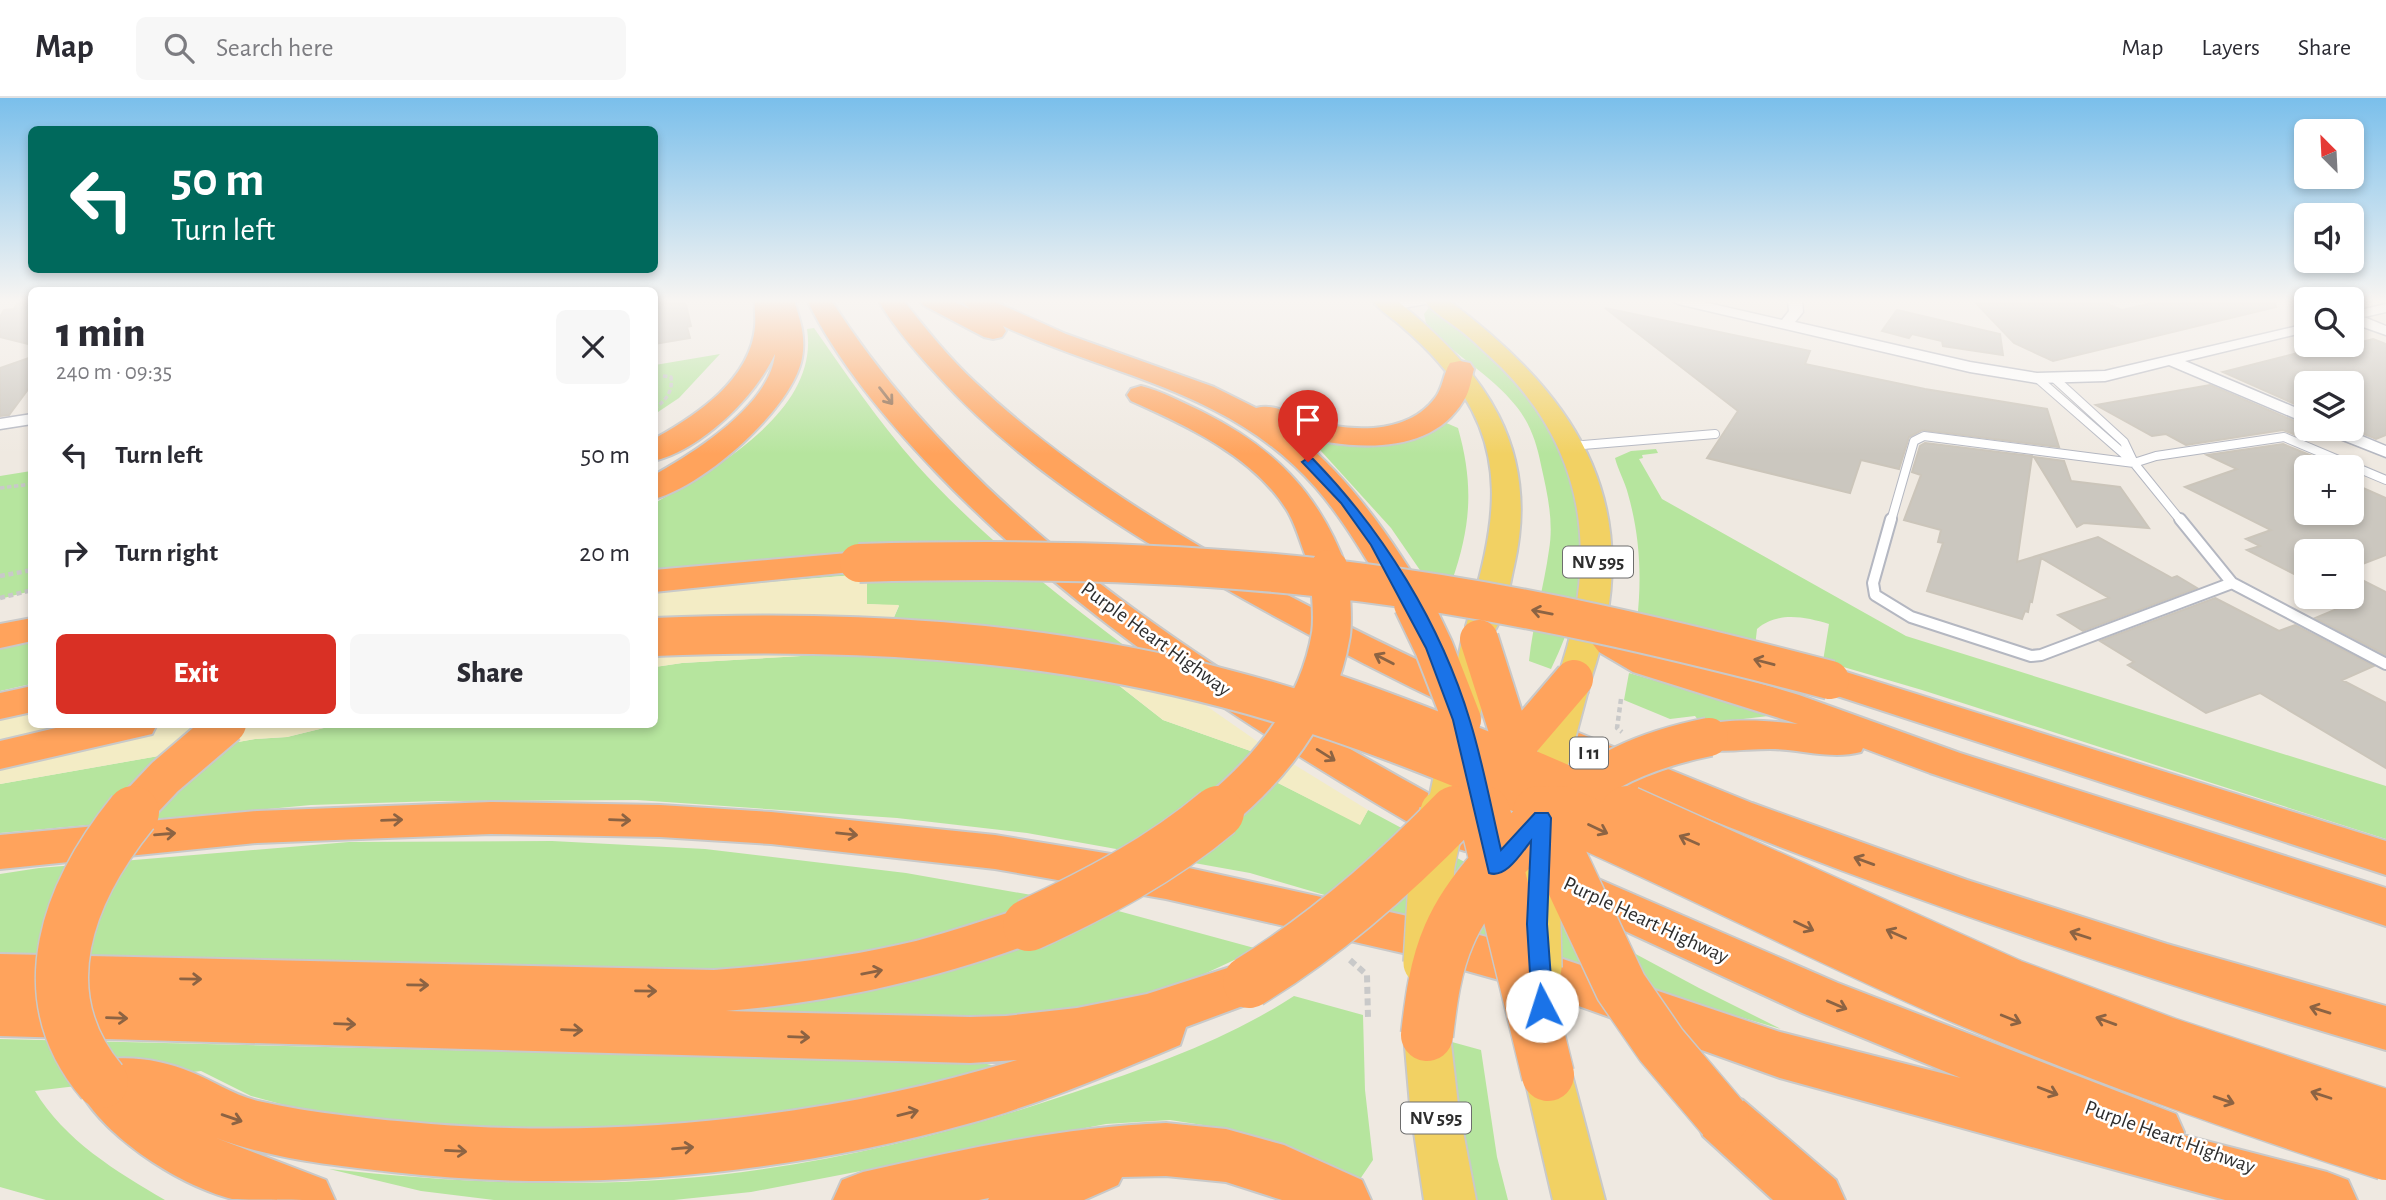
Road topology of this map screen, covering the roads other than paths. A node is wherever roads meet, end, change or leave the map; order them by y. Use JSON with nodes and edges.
{"nodes":[{"id":1,"x":762,"y":351,"type":"edge"},
{"id":2,"x":790,"y":351,"type":"edge"},
{"id":3,"x":852,"y":351,"type":"edge"},
{"id":4,"x":930,"y":351,"type":"edge"},
{"id":5,"x":1038,"y":351,"type":"edge"},
{"id":6,"x":1094,"y":351,"type":"edge"},
{"id":7,"x":1443,"y":351,"type":"edge"},
{"id":8,"x":1500,"y":351,"type":"edge"},
{"id":9,"x":1903,"y":351,"type":"edge"},
{"id":10,"x":2215,"y":351,"type":"edge"},
{"id":11,"x":2174,"y":362,"type":"junction"},
{"id":12,"x":1138,"y":368,"type":"junction"},
{"id":13,"x":1460,"y":369,"type":"junction"},
{"id":14,"x":2037,"y":378,"type":"junction"},
{"id":15,"x":2053,"y":378,"type":"junction"},
{"id":16,"x":2294,"y":413,"type":"edge"},
{"id":17,"x":28,"y":420,"type":"edge"},
{"id":18,"x":0,"y":424,"type":"edge"},
{"id":19,"x":1715,"y":434,"type":"dead end"},
{"id":20,"x":2361,"y":441,"type":"edge"},
{"id":21,"x":1572,"y":446,"type":"junction"},
{"id":22,"x":658,"y":450,"type":"edge"},
{"id":23,"x":2384,"y":450,"type":"edge"},
{"id":24,"x":2134,"y":463,"type":"junction"},
{"id":25,"x":2386,"y":480,"type":"edge"},
{"id":26,"x":658,"y":486,"type":"edge"},
{"id":27,"x":658,"y":581,"type":"edge"},
{"id":28,"x":2232,"y":583,"type":"junction"},
{"id":29,"x":658,"y":617,"type":"edge"},
{"id":30,"x":1592,"y":618,"type":"junction"},
{"id":31,"x":28,"y":630,"type":"edge"},
{"id":32,"x":0,"y":636,"type":"edge"},
{"id":33,"x":658,"y":637,"type":"edge"},
{"id":34,"x":1479,"y":639,"type":"junction"},
{"id":35,"x":2386,"y":664,"type":"edge"},
{"id":36,"x":1574,"y":679,"type":"junction"},
{"id":37,"x":28,"y":700,"type":"edge"},
{"id":38,"x":0,"y":706,"type":"edge"},
{"id":39,"x":1462,"y":720,"type":"junction"},
{"id":40,"x":30,"y":728,"type":"edge"},
{"id":41,"x":118,"y":728,"type":"edge"},
{"id":42,"x":222,"y":728,"type":"edge"},
{"id":43,"x":0,"y":735,"type":"edge"},
{"id":44,"x":1514,"y":748,"type":"junction"},
{"id":45,"x":0,"y":755,"type":"edge"},
{"id":46,"x":1945,"y":763,"type":"junction"},
{"id":47,"x":1478,"y":787,"type":"junction"},
{"id":48,"x":1542,"y":818,"type":"junction"},
{"id":49,"x":1441,"y":827,"type":"junction"},
{"id":50,"x":0,"y":852,"type":"edge"},
{"id":51,"x":2386,"y":859,"type":"edge"},
{"id":52,"x":1496,"y":868,"type":"junction"},
{"id":53,"x":2386,"y":907,"type":"edge"},
{"id":54,"x":0,"y":975,"type":"edge"},
{"id":55,"x":1249,"y":982,"type":"junction"},
{"id":56,"x":0,"y":1014,"type":"edge"},
{"id":57,"x":2386,"y":1028,"type":"edge"},
{"id":58,"x":1427,"y":1035,"type":"junction"},
{"id":59,"x":1548,"y":1075,"type":"junction"},
{"id":60,"x":102,"y":1082,"type":"junction"},
{"id":61,"x":2386,"y":1116,"type":"edge"},
{"id":62,"x":1139,"y":1149,"type":"junction"},
{"id":63,"x":2386,"y":1154,"type":"edge"},
{"id":64,"x":305,"y":1200,"type":"edge"},
{"id":65,"x":863,"y":1200,"type":"edge"},
{"id":66,"x":1018,"y":1200,"type":"edge"},
{"id":67,"x":1341,"y":1200,"type":"edge"},
{"id":68,"x":1450,"y":1200,"type":"edge"},
{"id":69,"x":1579,"y":1200,"type":"edge"},
{"id":70,"x":1815,"y":1200,"type":"edge"},
{"id":71,"x":2328,"y":1200,"type":"edge"},
{"id":72,"x":2347,"y":1200,"type":"edge"}],
"edges":[{"from":1,"to":22,"type":"highway"},
{"from":2,"to":26,"type":"highway"},
{"from":3,"to":72,"type":"highway","name":"Purple Heart Highway","one_way":true},
{"from":57,"to":4,"type":"highway","number":"I 11","one_way":true},
{"from":54,"to":5,"type":"highway","one_way":true,"bridge":true},
{"from":6,"to":12,"type":"highway"},
{"from":7,"to":13,"type":"main road","number":"NV 595"},
{"from":8,"to":21,"type":"main road","number":"NV 595"},
{"from":9,"to":14,"type":"street"},
{"from":10,"to":11,"type":"street"},
{"from":11,"to":15,"type":"street"},
{"from":11,"to":16,"type":"street"},
{"from":12,"to":13,"type":"highway"},
{"from":12,"to":39,"type":"highway","bridge":true},
{"from":13,"to":34,"type":"main road","number":"NV 595"},
{"from":14,"to":15,"type":"street"},
{"from":14,"to":24,"type":"lane"},
{"from":15,"to":24,"type":"lane"},
{"from":17,"to":18,"type":"street"},
{"from":19,"to":21,"type":"lane"},
{"from":20,"to":23,"type":"street"},
{"from":21,"to":30,"type":"main road","number":"NV 595"},
{"from":24,"to":25,"type":"lane"},
{"from":24,"to":28,"type":"lane"},
{"from":24,"to":28,"type":"lane"},
{"from":51,"to":27,"type":"highway","one_way":true,"bridge":true},
{"from":28,"to":35,"type":"lane"},
{"from":61,"to":29,"type":"highway","one_way":true,"bridge":true},
{"from":30,"to":36,"type":"main road","number":"NV 595"},
{"from":30,"to":46,"type":"highway"},
{"from":31,"to":32,"type":"highway"},
{"from":33,"to":63,"type":"highway","one_way":true,"bridge":true},
{"from":34,"to":39,"type":"main road","number":"NV 595","bridge":true},
{"from":34,"to":44,"type":"highway","bridge":true},
{"from":36,"to":44,"type":"highway","bridge":true},
{"from":36,"to":48,"type":"main road","number":"NV 595","bridge":true},
{"from":37,"to":38,"type":"highway"},
{"from":39,"to":47,"type":"highway","bridge":true},
{"from":39,"to":49,"type":"main road","number":"NV 595","bridge":true},
{"from":40,"to":43,"type":"highway"},
{"from":41,"to":45,"type":"highway"},
{"from":42,"to":60,"type":"highway","bridge":true},
{"from":44,"to":47,"type":"highway","bridge":true},
{"from":44,"to":48,"type":"highway","bridge":true},
{"from":46,"to":48,"type":"highway","bridge":true},
{"from":46,"to":53,"type":"highway"},
{"from":47,"to":49,"type":"highway","bridge":true},
{"from":47,"to":52,"type":"highway","bridge":true},
{"from":48,"to":52,"type":"highway","bridge":true},
{"from":48,"to":59,"type":"main road","number":"NV 595","bridge":true},
{"from":48,"to":70,"type":"highway","bridge":true},
{"from":49,"to":55,"type":"highway","bridge":true},
{"from":49,"to":58,"type":"main road","number":"NV 595","bridge":true},
{"from":50,"to":71,"type":"highway","one_way":true},
{"from":52,"to":58,"type":"highway","bridge":true},
{"from":52,"to":59,"type":"highway","bridge":true},
{"from":56,"to":55,"type":"highway","one_way":true},
{"from":60,"to":55,"type":"highway","one_way":true},
{"from":58,"to":68,"type":"main road","number":"NV 595"},
{"from":59,"to":69,"type":"main road","number":"NV 595"},
{"from":60,"to":64,"type":"highway"},
{"from":62,"to":65,"type":"highway"},
{"from":62,"to":66,"type":"highway"},
{"from":62,"to":67,"type":"highway"}]}
